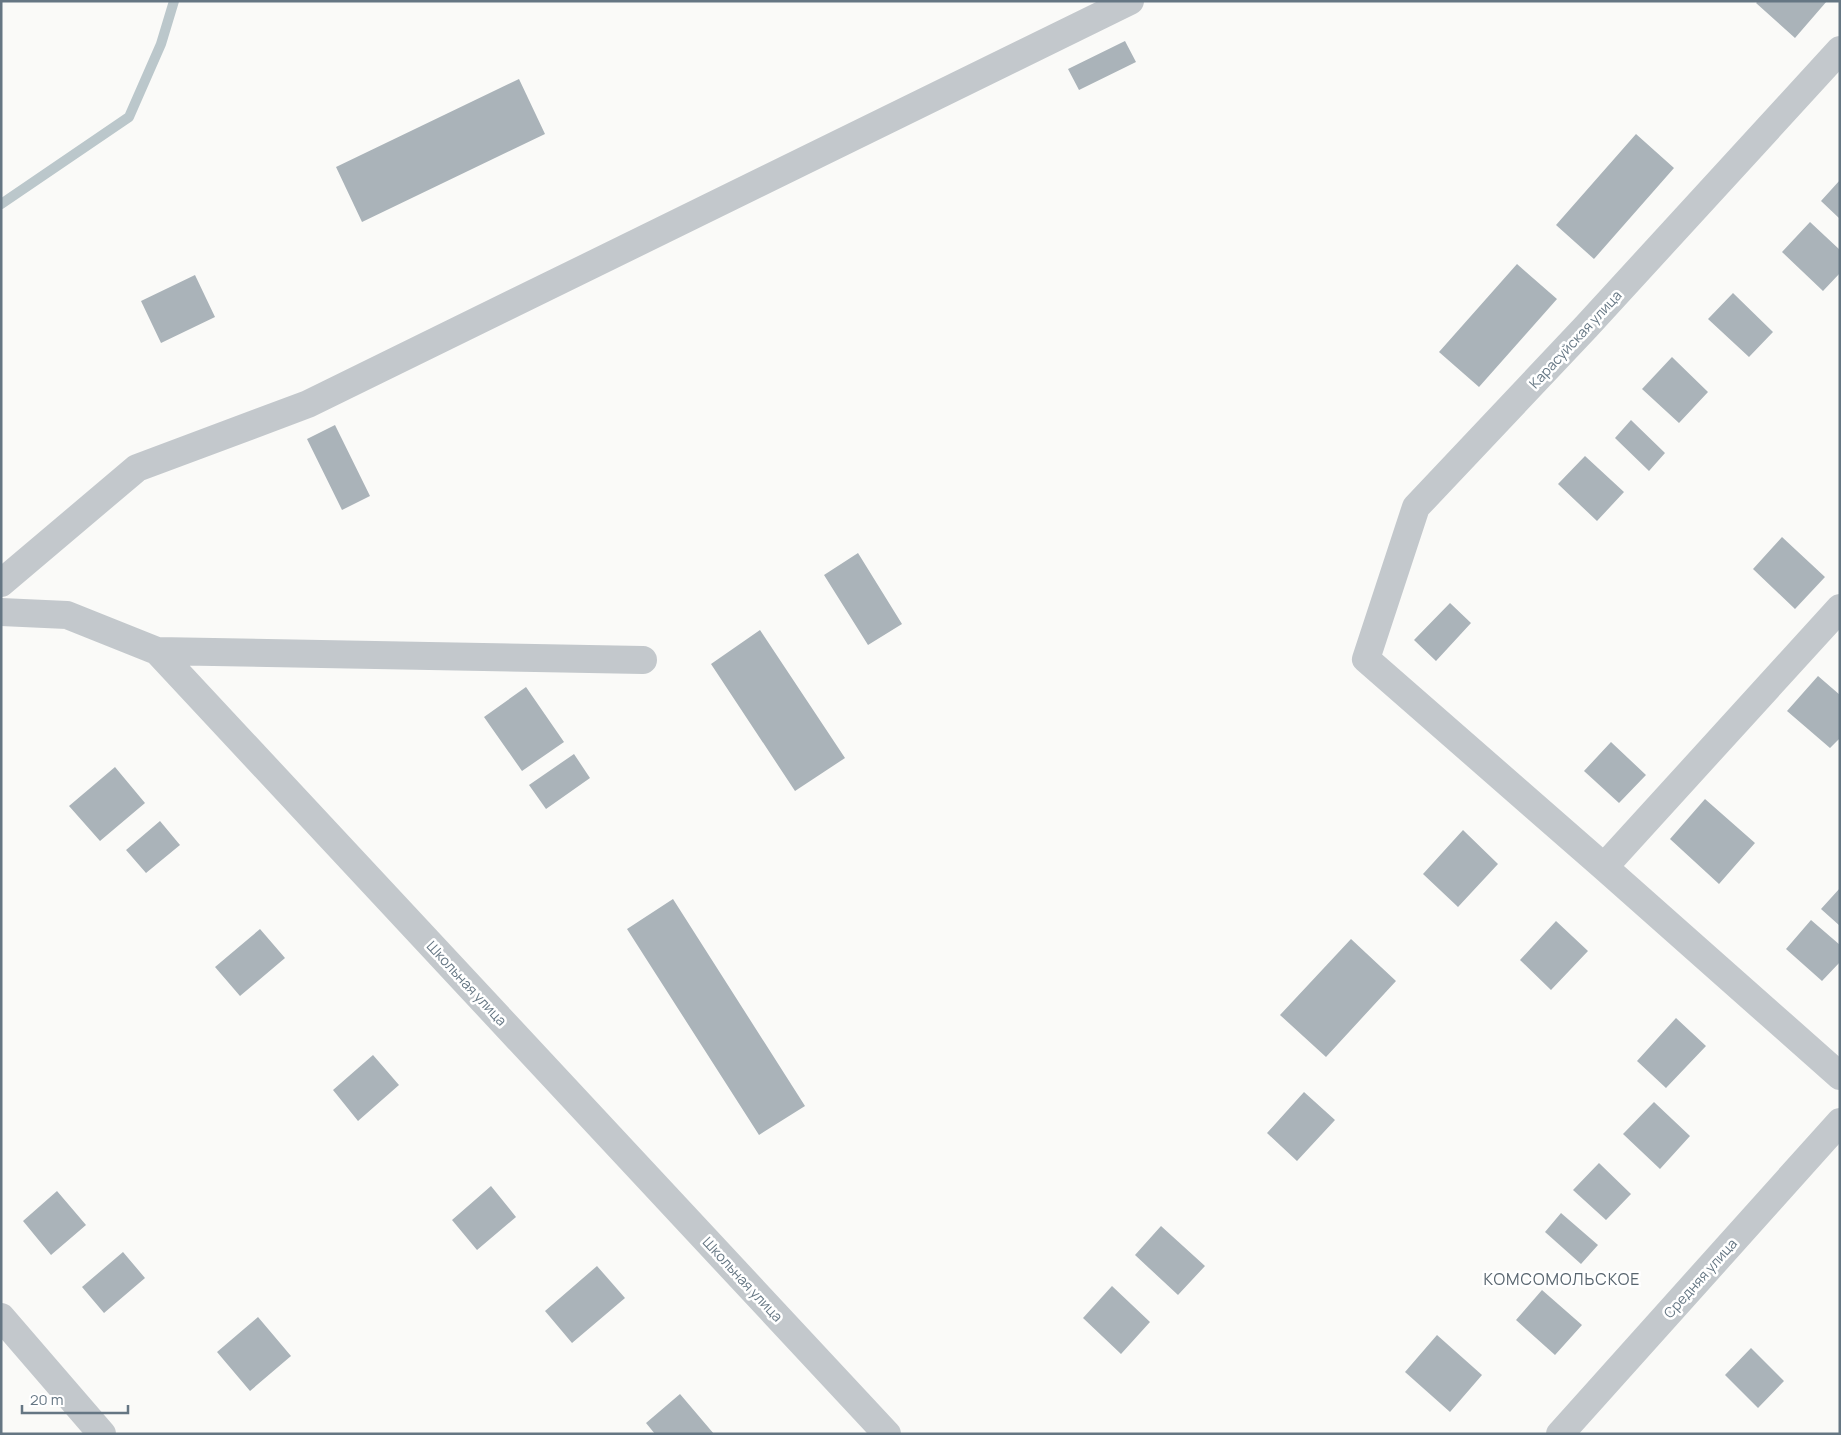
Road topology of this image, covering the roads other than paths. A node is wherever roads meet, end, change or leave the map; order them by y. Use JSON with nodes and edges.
{"nodes":[{"id":1,"x":1130,"y":1,"type":"edge"},
{"id":2,"x":1840,"y":50,"type":"edge"},
{"id":3,"x":1,"y":583,"type":"edge"},
{"id":4,"x":1840,"y":608,"type":"edge"},
{"id":5,"x":1,"y":612,"type":"edge"},
{"id":6,"x":157,"y":651,"type":"junction"},
{"id":7,"x":643,"y":660,"type":"dead end"},
{"id":8,"x":1604,"y":867,"type":"junction"},
{"id":9,"x":1840,"y":1076,"type":"edge"},
{"id":10,"x":1840,"y":1122,"type":"edge"},
{"id":11,"x":1,"y":1317,"type":"edge"},
{"id":12,"x":102,"y":1434,"type":"edge"},
{"id":13,"x":887,"y":1434,"type":"edge"},
{"id":14,"x":1560,"y":1434,"type":"edge"}],
"edges":[{"from":1,"to":3,"type":"street"},
{"from":2,"to":8,"type":"street","name":"Карасуйская улица"},
{"from":4,"to":8,"type":"street"},
{"from":5,"to":6,"type":"street","name":"Школьная улица"},
{"from":6,"to":7,"type":"street"},
{"from":6,"to":13,"type":"street","name":"Школьная улица"},
{"from":8,"to":9,"type":"street"},
{"from":10,"to":14,"type":"street","name":"Средняя улица"},
{"from":11,"to":12,"type":"street"}]}
